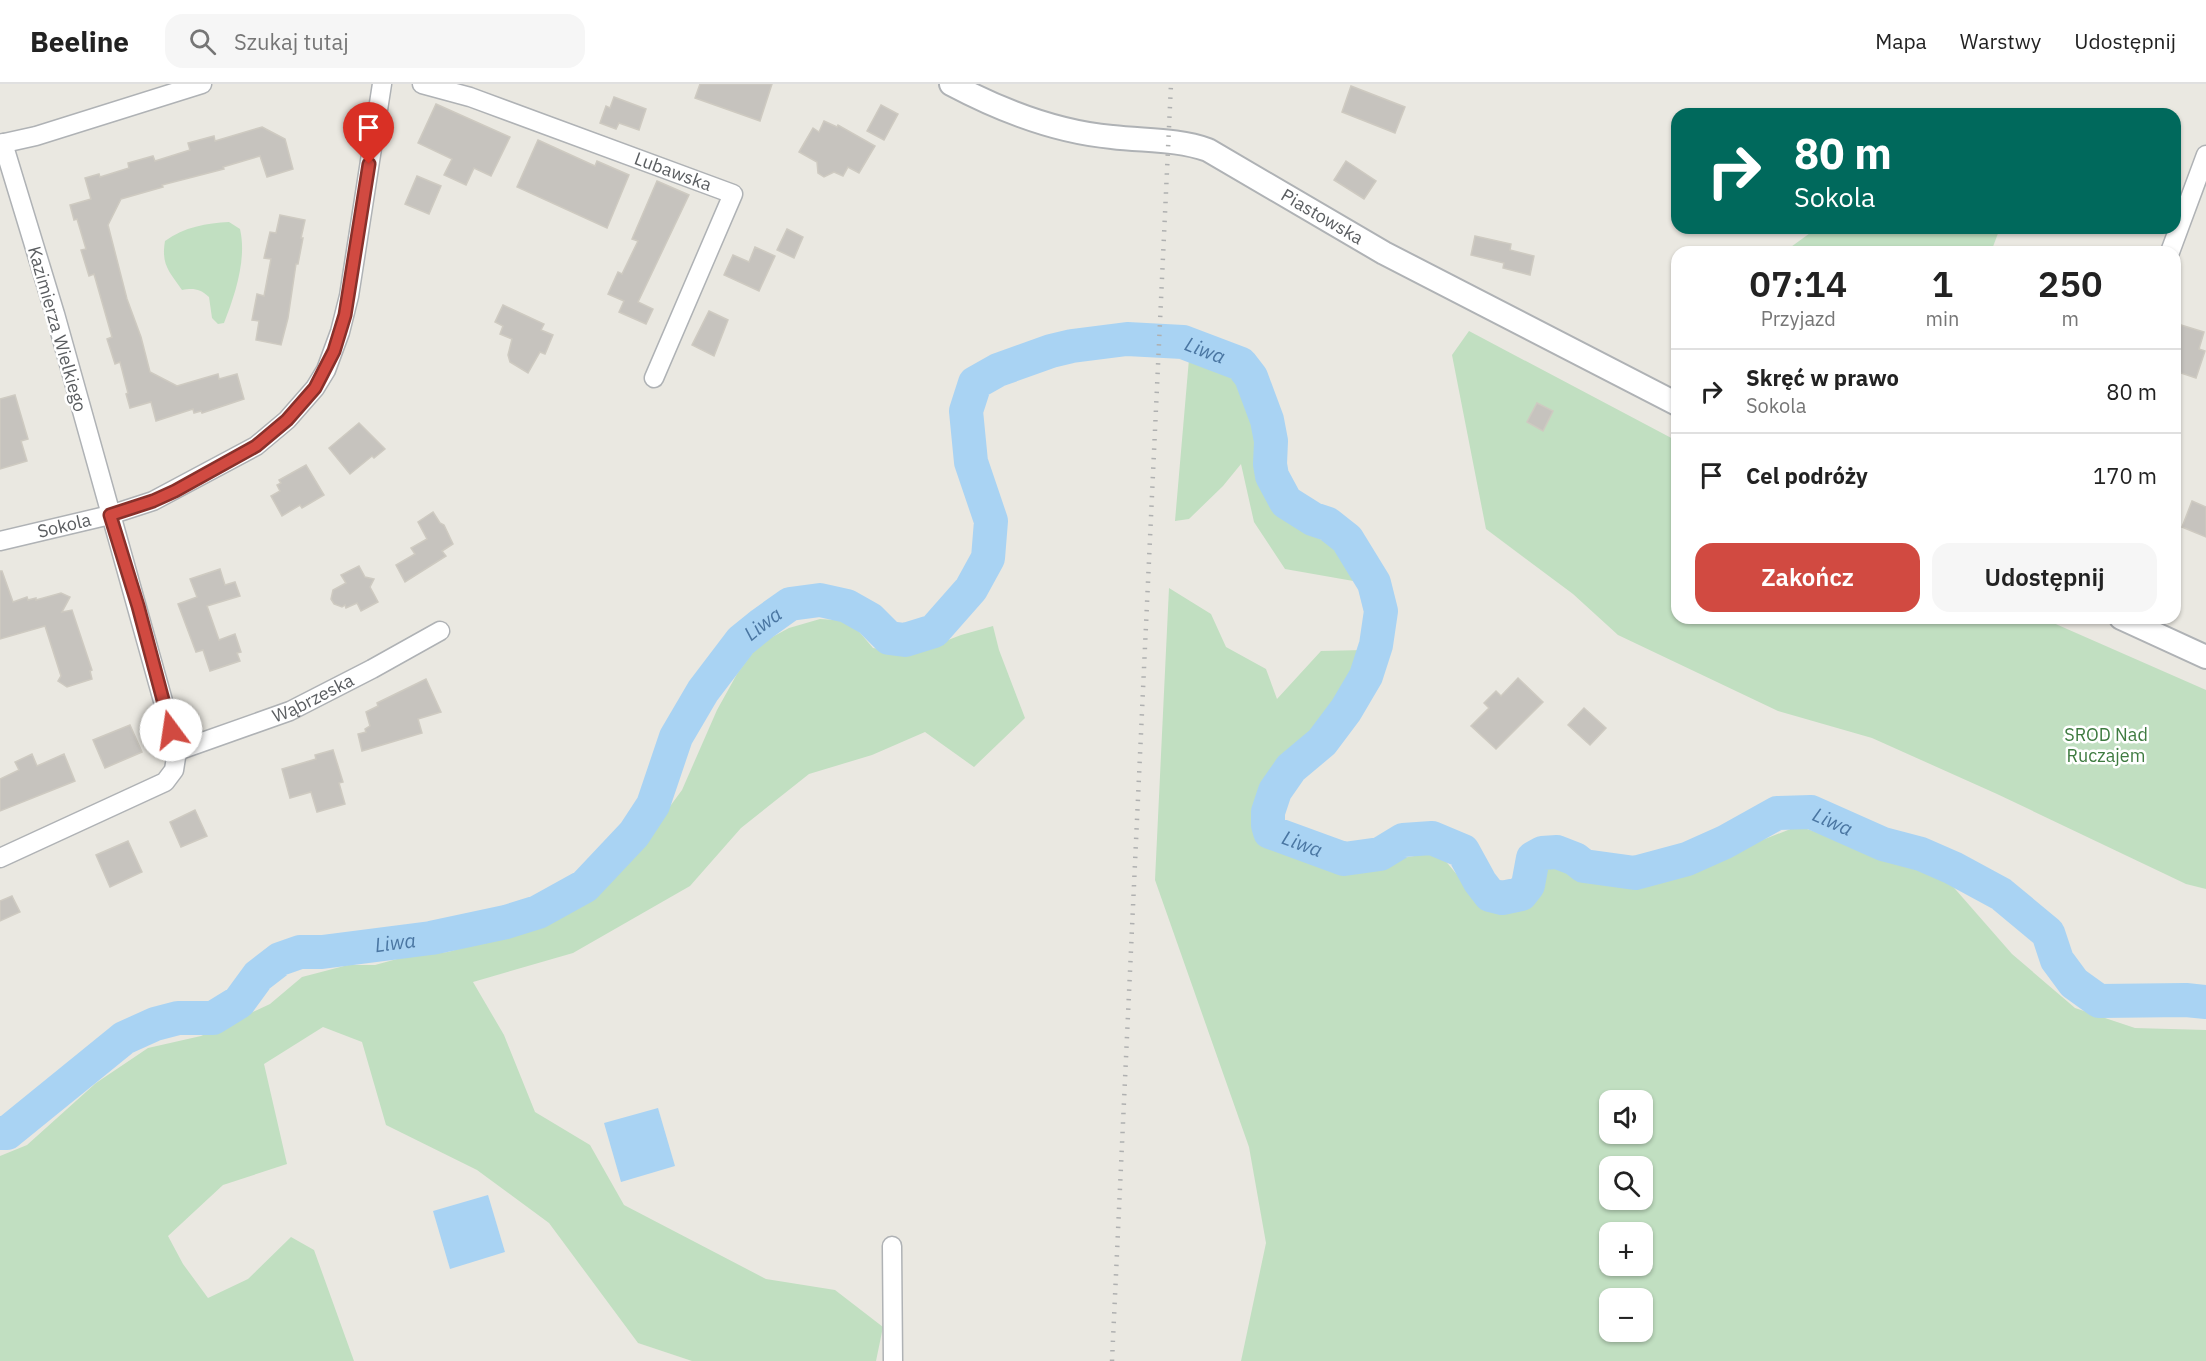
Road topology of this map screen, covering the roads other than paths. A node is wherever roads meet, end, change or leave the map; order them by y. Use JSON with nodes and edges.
{"nodes":[{"id":1,"x":382,"y":84,"type":"edge"},
{"id":2,"x":422,"y":84,"type":"edge"},
{"id":3,"x":951,"y":84,"type":"edge"},
{"id":4,"x":194,"y":85,"type":"edge"},
{"id":5,"x":2,"y":144,"type":"edge"},
{"id":6,"x":2206,"y":155,"type":"edge"},
{"id":7,"x":2181,"y":222,"type":"edge"},
{"id":8,"x":654,"y":378,"type":"dead end"},
{"id":9,"x":1671,"y":401,"type":"edge"},
{"id":10,"x":110,"y":515,"type":"junction"},
{"id":11,"x":0,"y":541,"type":"edge"},
{"id":12,"x":2134,"y":624,"type":"edge"},
{"id":13,"x":440,"y":630,"type":"dead end"},
{"id":14,"x":2206,"y":657,"type":"edge"},
{"id":15,"x":177,"y":751,"type":"junction"},
{"id":16,"x":0,"y":858,"type":"edge"},
{"id":17,"x":892,"y":1246,"type":"dead end"},
{"id":18,"x":893,"y":1361,"type":"edge"}],
"edges":[{"from":1,"to":10,"type":"street","name":"Sokola"},
{"from":2,"to":8,"type":"street","name":"Lubawska"},
{"from":3,"to":9,"type":"street","name":"Piastowska"},
{"from":4,"to":5,"type":"street"},
{"from":5,"to":10,"type":"street","name":"Kazimierza Wielkiego"},
{"from":6,"to":7,"type":"street"},
{"from":10,"to":11,"type":"street","name":"Sokola"},
{"from":10,"to":15,"type":"street"},
{"from":12,"to":14,"type":"street"},
{"from":13,"to":15,"type":"street","name":"Wąbrzeska"},
{"from":15,"to":16,"type":"street"},
{"from":17,"to":18,"type":"street"}]}
